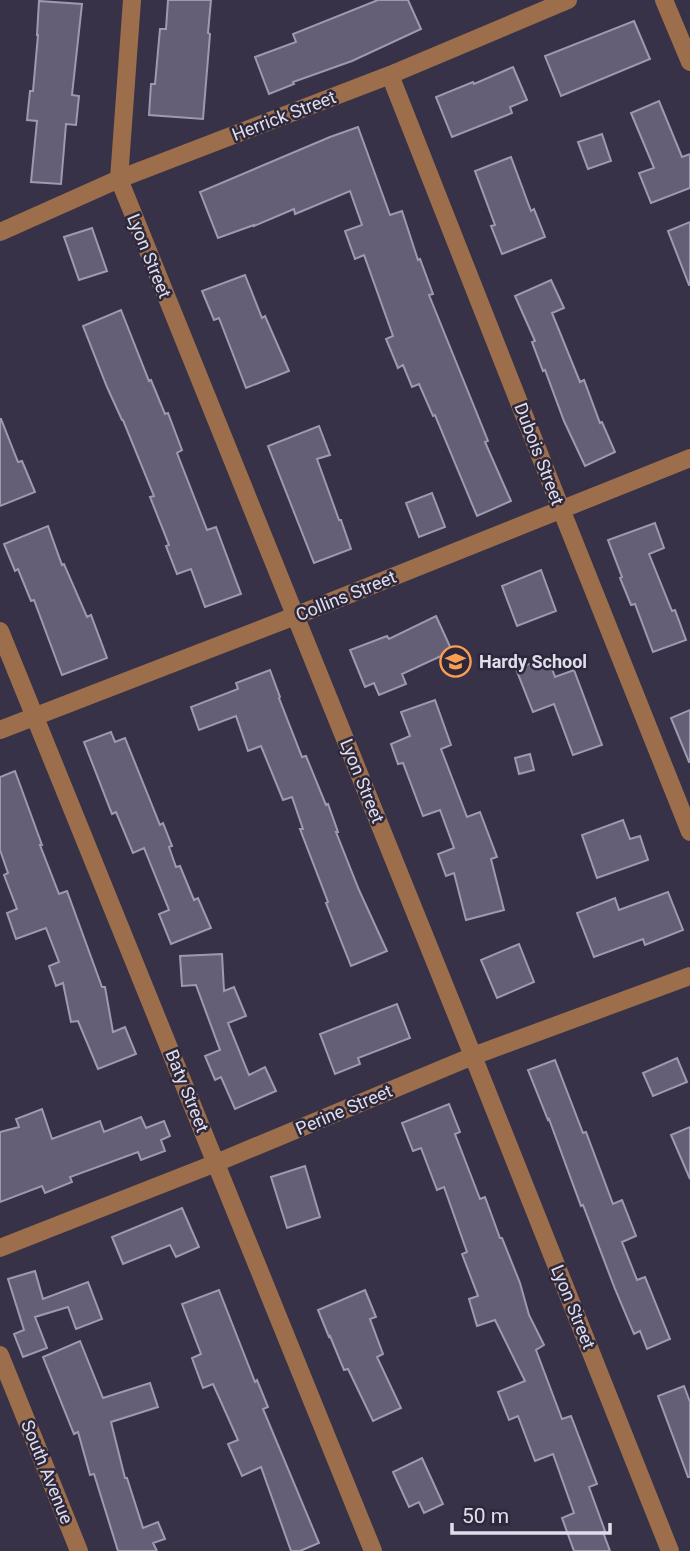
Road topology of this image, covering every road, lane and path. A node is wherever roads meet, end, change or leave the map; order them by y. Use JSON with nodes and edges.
{"nodes":[{"id":1,"x":132,"y":0,"type":"edge"},
{"id":2,"x":568,"y":0,"type":"edge"},
{"id":3,"x":664,"y":0,"type":"edge"},
{"id":4,"x":690,"y":62,"type":"edge"},
{"id":5,"x":390,"y":75,"type":"junction"},
{"id":6,"x":118,"y":179,"type":"junction"},
{"id":7,"x":0,"y":232,"type":"edge"},
{"id":8,"x":690,"y":458,"type":"edge"},
{"id":9,"x":561,"y":509,"type":"junction"},
{"id":10,"x":295,"y":616,"type":"junction"},
{"id":11,"x":0,"y":631,"type":"edge"},
{"id":12,"x":34,"y":716,"type":"junction"},
{"id":13,"x":0,"y":730,"type":"edge"},
{"id":14,"x":690,"y":832,"type":"edge"},
{"id":15,"x":690,"y":976,"type":"edge"},
{"id":16,"x":474,"y":1056,"type":"junction"},
{"id":17,"x":216,"y":1163,"type":"junction"},
{"id":18,"x":0,"y":1248,"type":"edge"},
{"id":19,"x":0,"y":1355,"type":"edge"},
{"id":20,"x":79,"y":1551,"type":"edge"},
{"id":21,"x":373,"y":1551,"type":"edge"},
{"id":22,"x":670,"y":1551,"type":"edge"}],
"edges":[{"from":1,"to":6,"type":"street","name":"Lyon Street"},
{"from":2,"to":5,"type":"street","name":"Herrick Street"},
{"from":3,"to":4,"type":"street"},
{"from":5,"to":6,"type":"street","name":"Herrick Street"},
{"from":5,"to":9,"type":"street","name":"Dubois Street"},
{"from":6,"to":7,"type":"street","name":"Herrick Street"},
{"from":6,"to":10,"type":"street","name":"Lyon Street"},
{"from":8,"to":9,"type":"street","name":"Collins Street"},
{"from":9,"to":10,"type":"street","name":"Collins Street"},
{"from":9,"to":14,"type":"street","name":"Dubois Street"},
{"from":10,"to":12,"type":"street","name":"Collins Street"},
{"from":10,"to":16,"type":"street","name":"Lyon Street"},
{"from":11,"to":12,"type":"street","name":"Baty Street"},
{"from":12,"to":13,"type":"street","name":"Collins Street"},
{"from":12,"to":17,"type":"street","name":"Baty Street"},
{"from":15,"to":16,"type":"street","name":"Perine Street"},
{"from":16,"to":17,"type":"street","name":"Perine Street"},
{"from":16,"to":22,"type":"street","name":"Lyon Street"},
{"from":17,"to":18,"type":"street","name":"Perine Street"},
{"from":17,"to":21,"type":"street","name":"Baty Street"},
{"from":19,"to":20,"type":"street","name":"South Avenue"}]}
